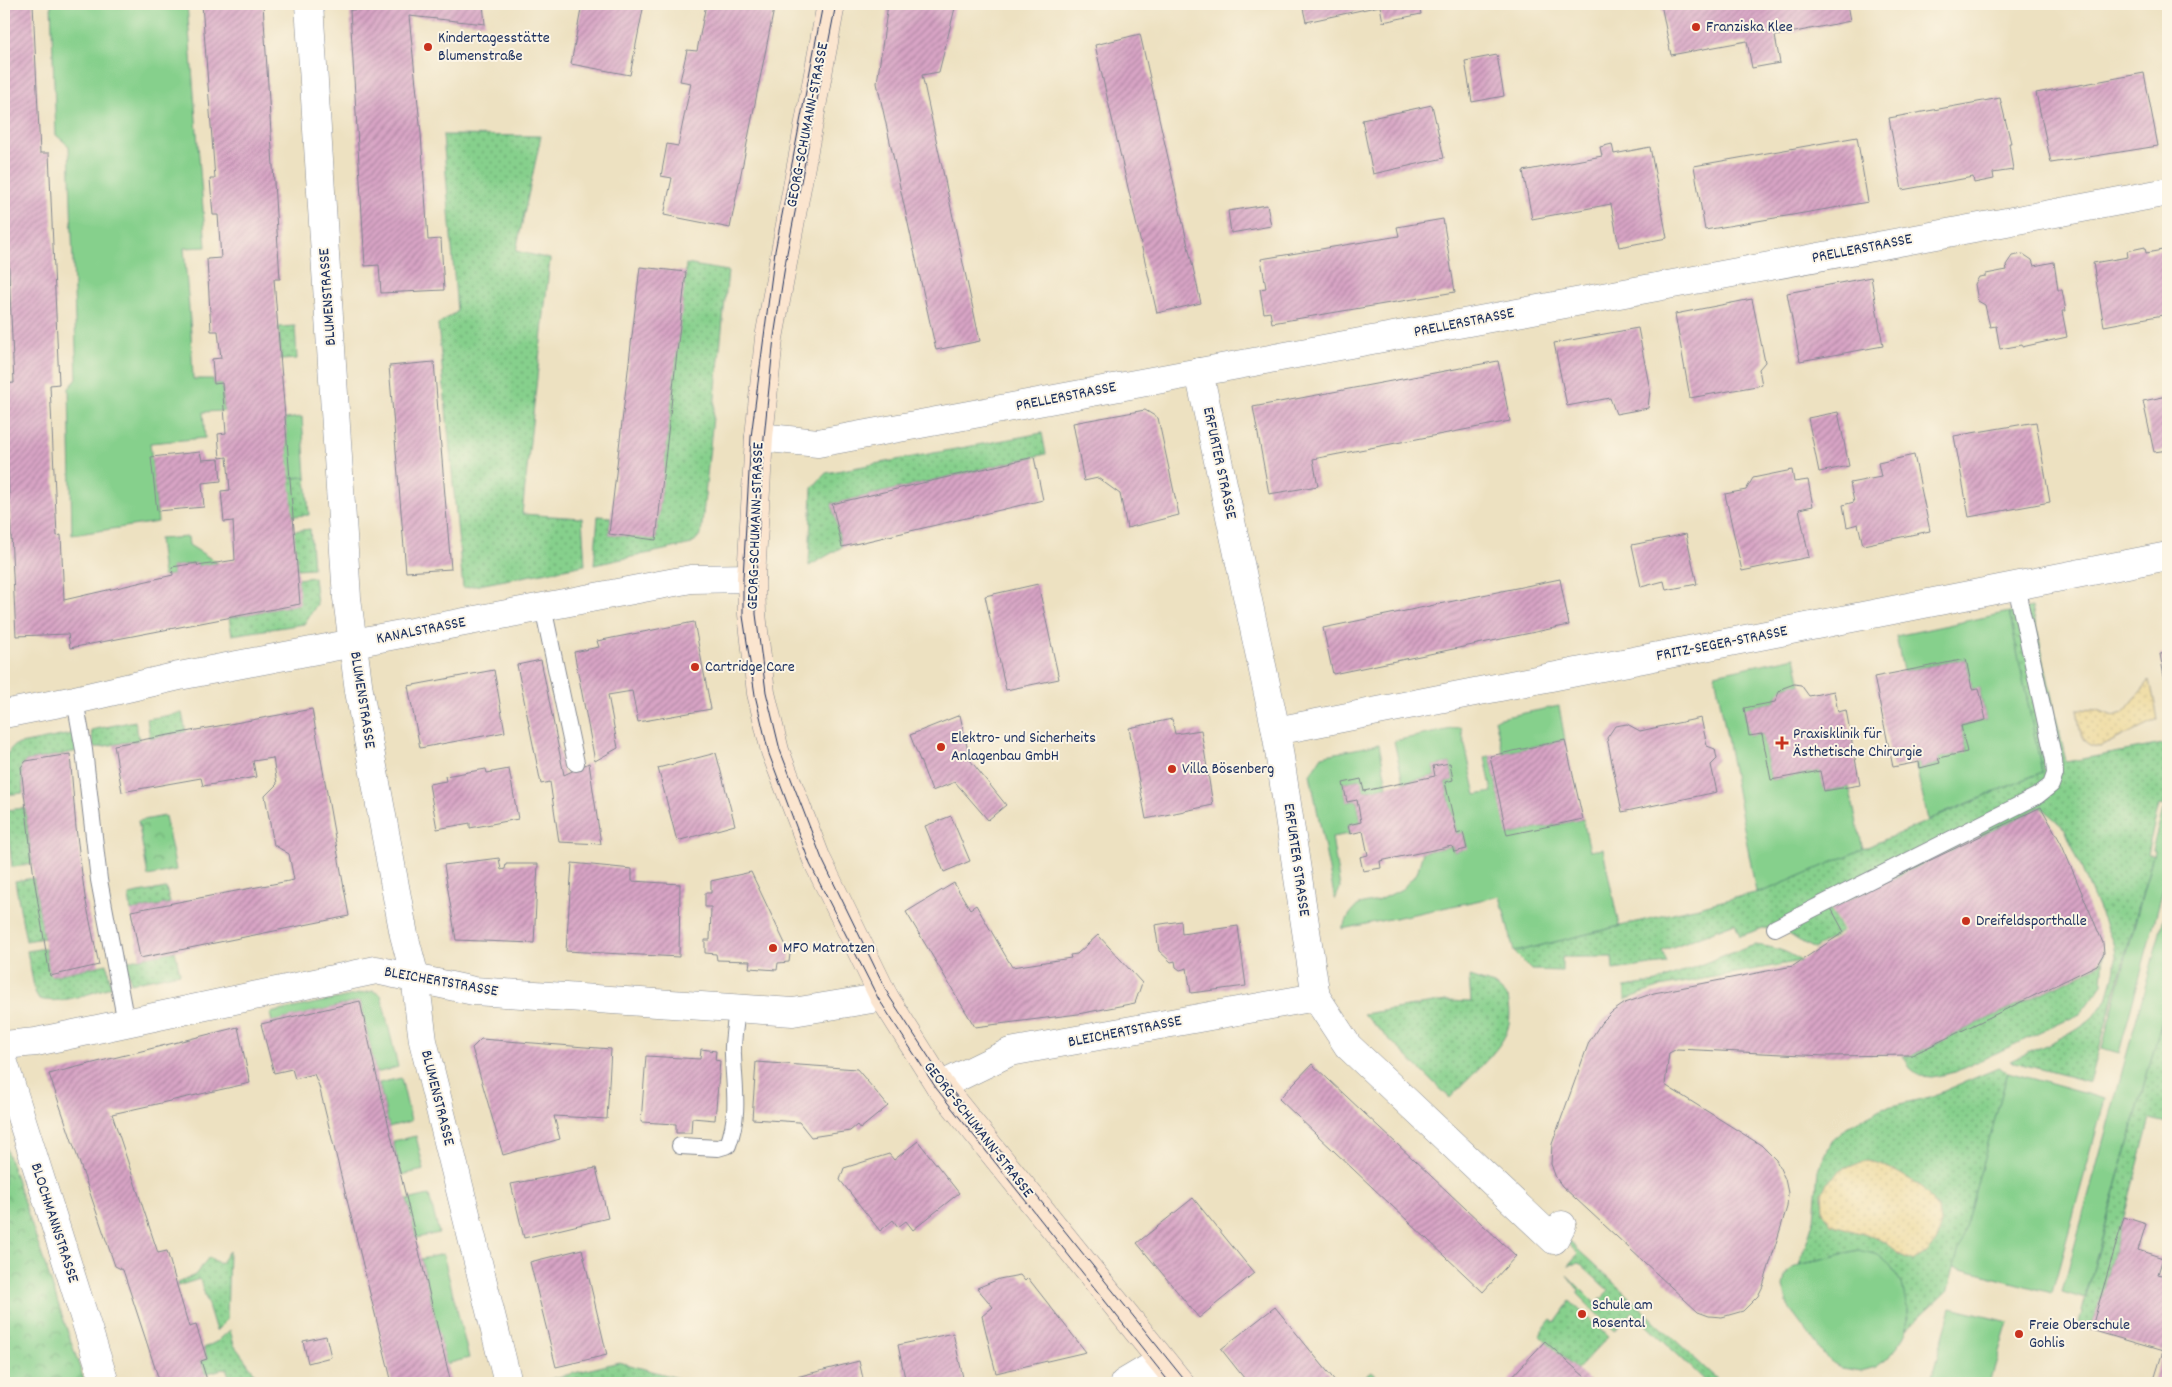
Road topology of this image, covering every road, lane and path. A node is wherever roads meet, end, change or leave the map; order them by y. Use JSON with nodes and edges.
{"nodes":[{"id":1,"x":309,"y":4,"type":"edge"},
{"id":2,"x":831,"y":4,"type":"edge"},
{"id":3,"x":2168,"y":192,"type":"edge"},
{"id":4,"x":1200,"y":372,"type":"junction"},
{"id":5,"x":759,"y":437,"type":"junction"},
{"id":6,"x":2168,"y":556,"type":"edge"},
{"id":7,"x":751,"y":578,"type":"junction"},
{"id":8,"x":2016,"y":586,"type":"junction"},
{"id":9,"x":543,"y":607,"type":"junction"},
{"id":10,"x":353,"y":645,"type":"junction"},
{"id":11,"x":75,"y":700,"type":"junction"},
{"id":12,"x":4,"y":714,"type":"edge"},
{"id":13,"x":1276,"y":730,"type":"junction"},
{"id":14,"x":576,"y":763,"type":"dead end"},
{"id":15,"x":1775,"y":928,"type":"dead end"},
{"id":16,"x":415,"y":977,"type":"junction"},
{"id":17,"x":884,"y":997,"type":"junction"},
{"id":18,"x":1316,"y":997,"type":"junction"},
{"id":19,"x":736,"y":1008,"type":"junction"},
{"id":20,"x":126,"y":1023,"type":"junction"},
{"id":21,"x":4,"y":1045,"type":"edge"},
{"id":22,"x":4,"y":1063,"type":"edge"},
{"id":23,"x":940,"y":1086,"type":"junction"},
{"id":24,"x":680,"y":1146,"type":"dead end"},
{"id":25,"x":1562,"y":1225,"type":"dead end"},
{"id":26,"x":1174,"y":1377,"type":"edge"},
{"id":27,"x":105,"y":1383,"type":"edge"},
{"id":28,"x":508,"y":1383,"type":"edge"},
{"id":29,"x":1124,"y":1383,"type":"edge"}],
"edges":[{"from":1,"to":10,"type":"street","name":"BLUMENSTRASSE"},
{"from":2,"to":5,"type":"main road","name":"GEORG-SCHUMANN-STRASSE"},
{"from":3,"to":4,"type":"street","name":"PRELLERSTRASSE"},
{"from":4,"to":5,"type":"street","name":"PRELLERSTRASSE"},
{"from":4,"to":13,"type":"street","name":"ERFURTER STRASSE"},
{"from":5,"to":7,"type":"main road","name":"GEORG-SCHUMANN-STRASSE"},
{"from":6,"to":8,"type":"street","name":"FRITZ-SEGER-STRASSE"},
{"from":7,"to":9,"type":"street","name":"KANALSTRASSE"},
{"from":7,"to":17,"type":"main road","name":"GEORG-SCHUMANN-STRASSE"},
{"from":8,"to":13,"type":"street","name":"FRITZ-SEGER-STRASSE"},
{"from":8,"to":15,"type":"lane"},
{"from":9,"to":10,"type":"street","name":"KANALSTRASSE"},
{"from":9,"to":14,"type":"lane"},
{"from":10,"to":11,"type":"street","name":"KANALSTRASSE"},
{"from":10,"to":16,"type":"street","name":"BLUMENSTRASSE"},
{"from":11,"to":12,"type":"street","name":"KANALSTRASSE"},
{"from":11,"to":20,"type":"lane"},
{"from":13,"to":18,"type":"street","name":"ERFURTER STRASSE"},
{"from":16,"to":19,"type":"street","name":"BLEICHERTSTRASSE"},
{"from":16,"to":20,"type":"street","name":"BLEICHERTSTRASSE"},
{"from":16,"to":28,"type":"street","name":"BLUMENSTRASSE"},
{"from":17,"to":19,"type":"street","name":"BLEICHERTSTRASSE"},
{"from":17,"to":23,"type":"main road","name":"GEORG-SCHUMANN-STRASSE"},
{"from":18,"to":23,"type":"street","name":"BLEICHERTSTRASSE"},
{"from":18,"to":25,"type":"street","name":"ERFURTER STRASSE"},
{"from":19,"to":24,"type":"lane"},
{"from":20,"to":21,"type":"street","name":"BLEICHERTSTRASSE"},
{"from":22,"to":27,"type":"street","name":"BLOCHMANNSTRASSE"},
{"from":23,"to":26,"type":"main road","name":"GEORG-SCHUMANN-STRASSE"},
{"from":26,"to":29,"type":"street"}]}
